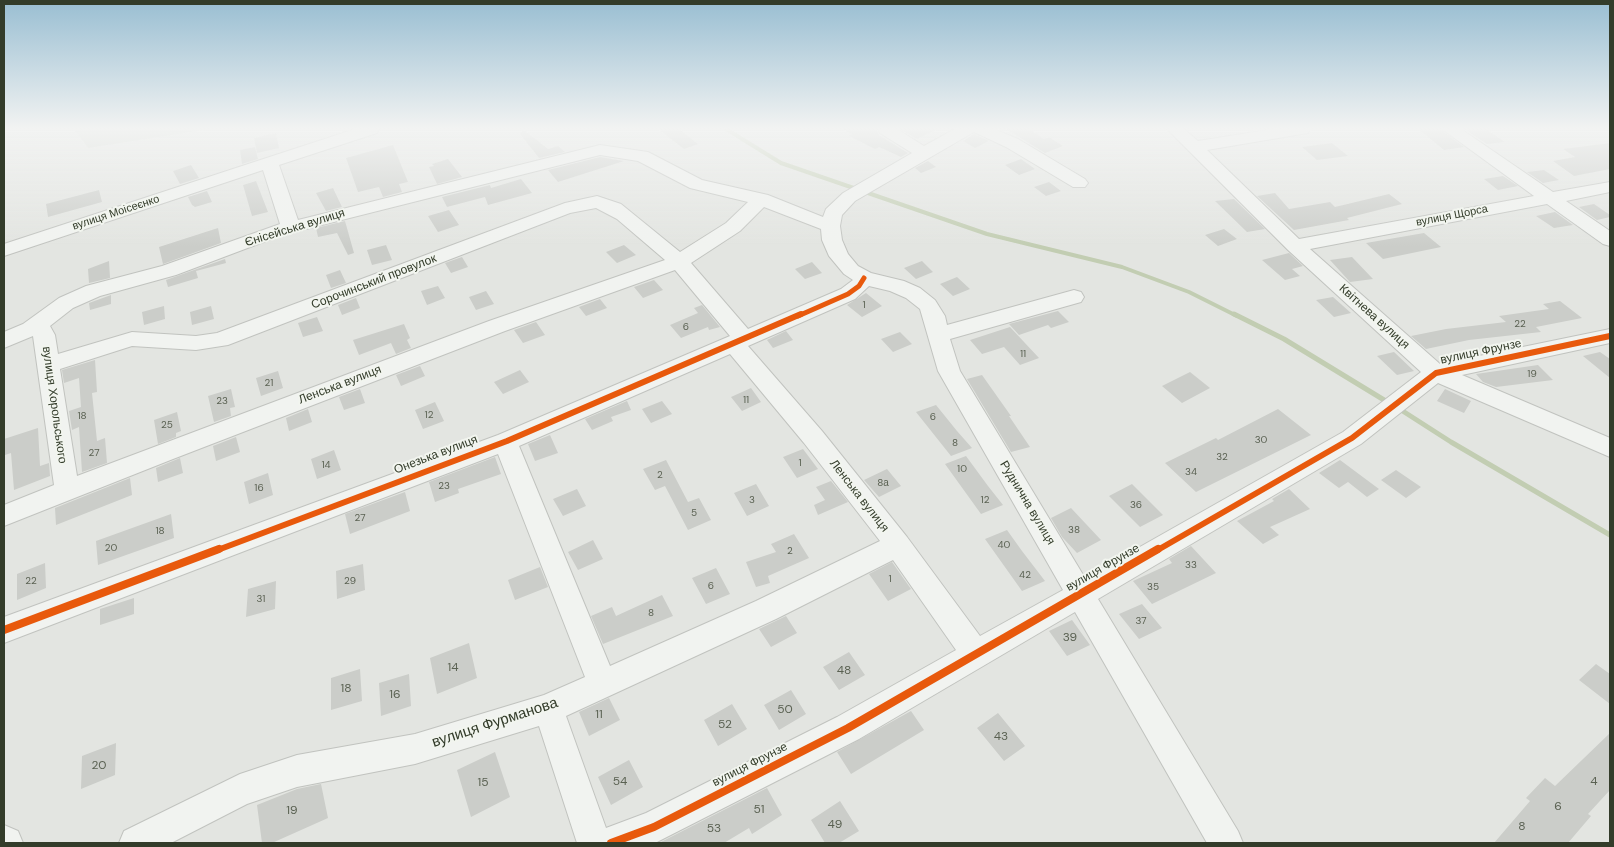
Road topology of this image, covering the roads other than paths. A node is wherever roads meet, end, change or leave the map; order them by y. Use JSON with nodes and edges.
{"nodes":[{"id":1,"x":249,"y":169,"type":"edge"},
{"id":2,"x":271,"y":169,"type":"edge"},
{"id":3,"x":525,"y":169,"type":"edge"},
{"id":4,"x":666,"y":169,"type":"edge"},
{"id":5,"x":896,"y":169,"type":"edge"},
{"id":6,"x":1055,"y":169,"type":"edge"},
{"id":7,"x":1217,"y":169,"type":"edge"},
{"id":8,"x":1507,"y":169,"type":"edge"},
{"id":9,"x":1079,"y":183,"type":"dead end"},
{"id":10,"x":1610,"y":187,"type":"edge"},
{"id":11,"x":1550,"y":198,"type":"junction"},
{"id":12,"x":761,"y":200,"type":"junction"},
{"id":13,"x":830,"y":226,"type":"junction"},
{"id":14,"x":290,"y":227,"type":"junction"},
{"id":15,"x":1610,"y":240,"type":"edge"},
{"id":16,"x":1295,"y":246,"type":"junction"},
{"id":17,"x":4,"y":250,"type":"edge"},
{"id":18,"x":679,"y":262,"type":"junction"},
{"id":19,"x":864,"y":278,"type":"junction"},
{"id":20,"x":1074,"y":297,"type":"dead end"},
{"id":21,"x":31,"y":329,"type":"junction"},
{"id":22,"x":938,"y":336,"type":"junction"},
{"id":23,"x":1610,"y":336,"type":"edge"},
{"id":24,"x":4,"y":341,"type":"edge"},
{"id":25,"x":739,"y":341,"type":"junction"},
{"id":26,"x":49,"y":364,"type":"junction"},
{"id":27,"x":1436,"y":373,"type":"junction"},
{"id":28,"x":505,"y":442,"type":"junction"},
{"id":29,"x":1610,"y":448,"type":"edge"},
{"id":30,"x":67,"y":491,"type":"junction"},
{"id":31,"x":4,"y":516,"type":"edge"},
{"id":32,"x":898,"y":545,"type":"junction"},
{"id":33,"x":1081,"y":593,"type":"junction"},
{"id":34,"x":4,"y":630,"type":"edge"},
{"id":35,"x":976,"y":654,"type":"junction"},
{"id":36,"x":602,"y":683,"type":"junction"},
{"id":37,"x":548,"y":709,"type":"junction"},
{"id":38,"x":136,"y":843,"type":"edge"},
{"id":39,"x":594,"y":843,"type":"edge"},
{"id":40,"x":611,"y":843,"type":"edge"},
{"id":41,"x":1226,"y":843,"type":"edge"}],
"edges":[{"from":1,"to":17,"type":"street","name":"вулиця Моісеєнко"},
{"from":2,"to":14,"type":"street"},
{"from":3,"to":14,"type":"street","name":"Єнісейська вулиця"},
{"from":4,"to":12,"type":"street","name":"Єнісейська вулиця"},
{"from":5,"to":13,"type":"street"},
{"from":6,"to":9,"type":"street"},
{"from":7,"to":16,"type":"street","name":"Квітнева вулиця"},
{"from":8,"to":11,"type":"street"},
{"from":10,"to":11,"type":"street","name":"вулиця Щорса"},
{"from":11,"to":15,"type":"street"},
{"from":11,"to":16,"type":"street","name":"вулиця Щорса"},
{"from":12,"to":13,"type":"street"},
{"from":12,"to":18,"type":"street","name":"Ленська вулиця"},
{"from":13,"to":19,"type":"street","name":"Руднична вулиця"},
{"from":14,"to":21,"type":"street","name":"Єнісейська вулиця"},
{"from":16,"to":27,"type":"street","name":"Квітнева вулиця"},
{"from":18,"to":25,"type":"street","name":"Ленська вулиця"},
{"from":18,"to":26,"type":"street","name":"Сорочинський провулок"},
{"from":18,"to":30,"type":"street","name":"Ленська вулиця"},
{"from":19,"to":22,"type":"street","name":"Руднична вулиця"},
{"from":19,"to":25,"type":"street","name":"Онезька вулиця"},
{"from":20,"to":22,"type":"street"},
{"from":21,"to":24,"type":"street","name":"Єнісейська вулиця"},
{"from":21,"to":26,"type":"street","name":"вулиця Хорольського"},
{"from":22,"to":33,"type":"street","name":"Руднична вулиця"},
{"from":23,"to":27,"type":"street","name":"вулиця Фрунзе"},
{"from":25,"to":28,"type":"street","name":"Онезька вулиця"},
{"from":25,"to":32,"type":"street","name":"Ленська вулиця"},
{"from":26,"to":30,"type":"street","name":"вулиця Хорольського"},
{"from":27,"to":29,"type":"street","name":"Квітнева вулиця"},
{"from":27,"to":33,"type":"street","name":"вулиця Фрунзе"},
{"from":28,"to":34,"type":"street","name":"Онезька вулиця"},
{"from":28,"to":36,"type":"street"},
{"from":30,"to":31,"type":"street","name":"Ленська вулиця"},
{"from":32,"to":35,"type":"street","name":"Ленська вулиця"},
{"from":32,"to":36,"type":"street","name":"вулиця Фурманова"},
{"from":33,"to":35,"type":"street","name":"вулиця Фрунзе"},
{"from":33,"to":41,"type":"street","name":"Руднична вулиця"},
{"from":35,"to":40,"type":"street","name":"вулиця Фрунзе"},
{"from":36,"to":37,"type":"street","name":"вулиця Фурманова"},
{"from":37,"to":38,"type":"street","name":"вулиця Фурманова"},
{"from":37,"to":39,"type":"street"}]}
